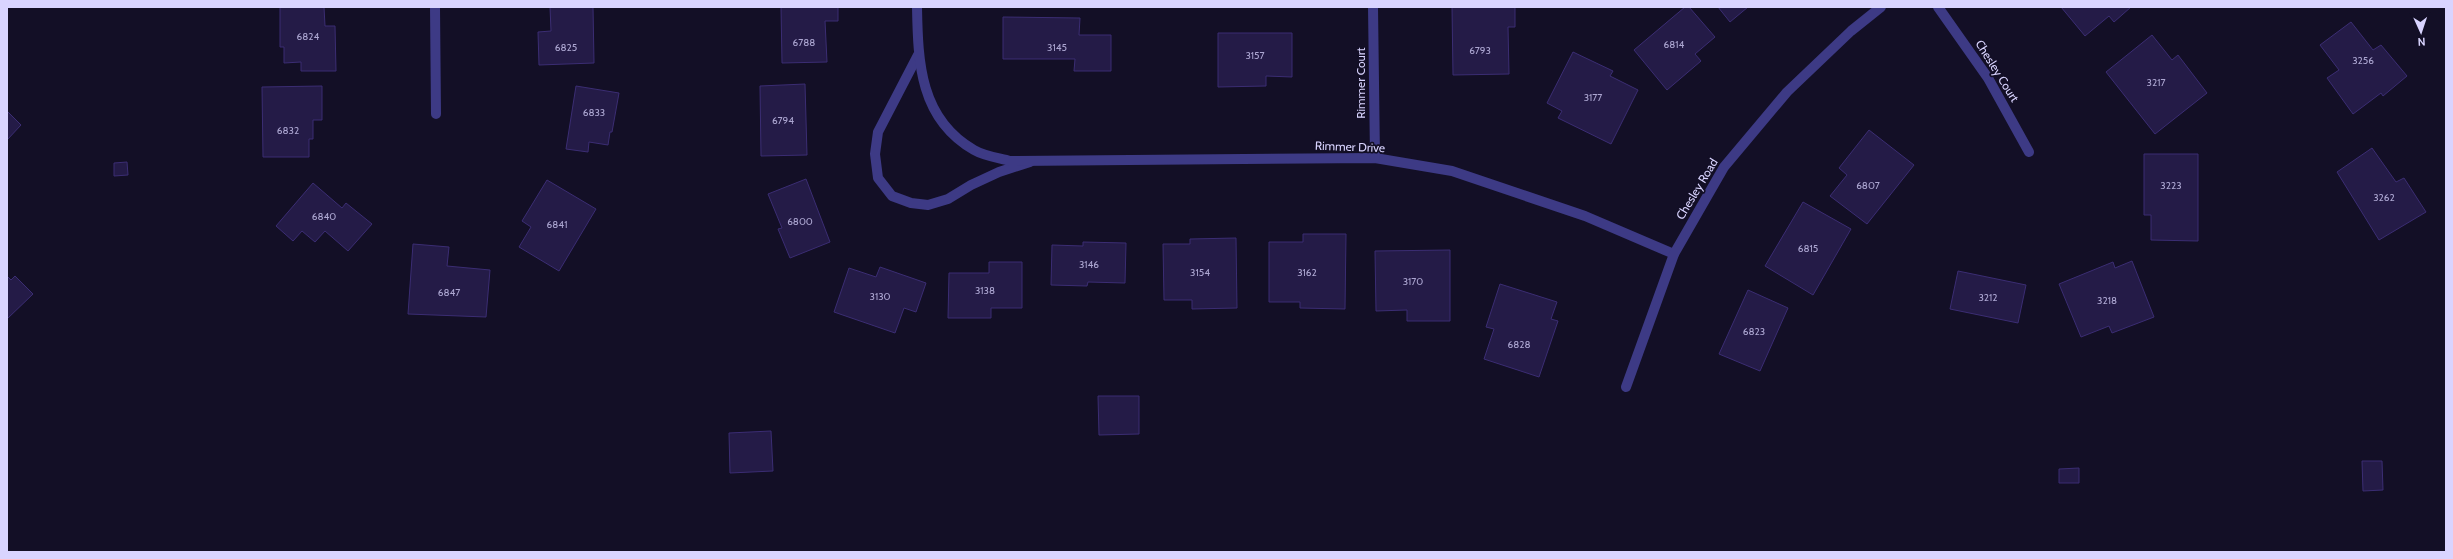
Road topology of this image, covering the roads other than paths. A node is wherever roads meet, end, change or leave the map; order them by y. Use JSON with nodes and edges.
{"nodes":[{"id":1,"x":435,"y":7,"type":"edge"},
{"id":2,"x":916,"y":7,"type":"edge"},
{"id":3,"x":1373,"y":7,"type":"edge"},
{"id":4,"x":1881,"y":7,"type":"edge"},
{"id":5,"x":1938,"y":7,"type":"edge"},
{"id":6,"x":918,"y":55,"type":"junction"},
{"id":7,"x":436,"y":114,"type":"dead end"},
{"id":8,"x":2029,"y":152,"type":"dead end"},
{"id":9,"x":1374,"y":158,"type":"junction"},
{"id":10,"x":1034,"y":161,"type":"junction"},
{"id":11,"x":1674,"y":254,"type":"junction"},
{"id":12,"x":1626,"y":387,"type":"dead end"}],
"edges":[{"from":1,"to":7,"type":"street"},
{"from":2,"to":6,"type":"street","name":"Rimmer Drive"},
{"from":3,"to":9,"type":"street","name":"Rimmer Court"},
{"from":4,"to":11,"type":"street","name":"Chesley Road"},
{"from":5,"to":8,"type":"street","name":"Chesley Court"},
{"from":6,"to":10,"type":"street","name":"Rimmer Drive"},
{"from":6,"to":10,"type":"street"},
{"from":9,"to":10,"type":"street","name":"Rimmer Drive"},
{"from":9,"to":11,"type":"street","name":"Rimmer Drive"},
{"from":11,"to":12,"type":"street","name":"Chesley Road"}]}
